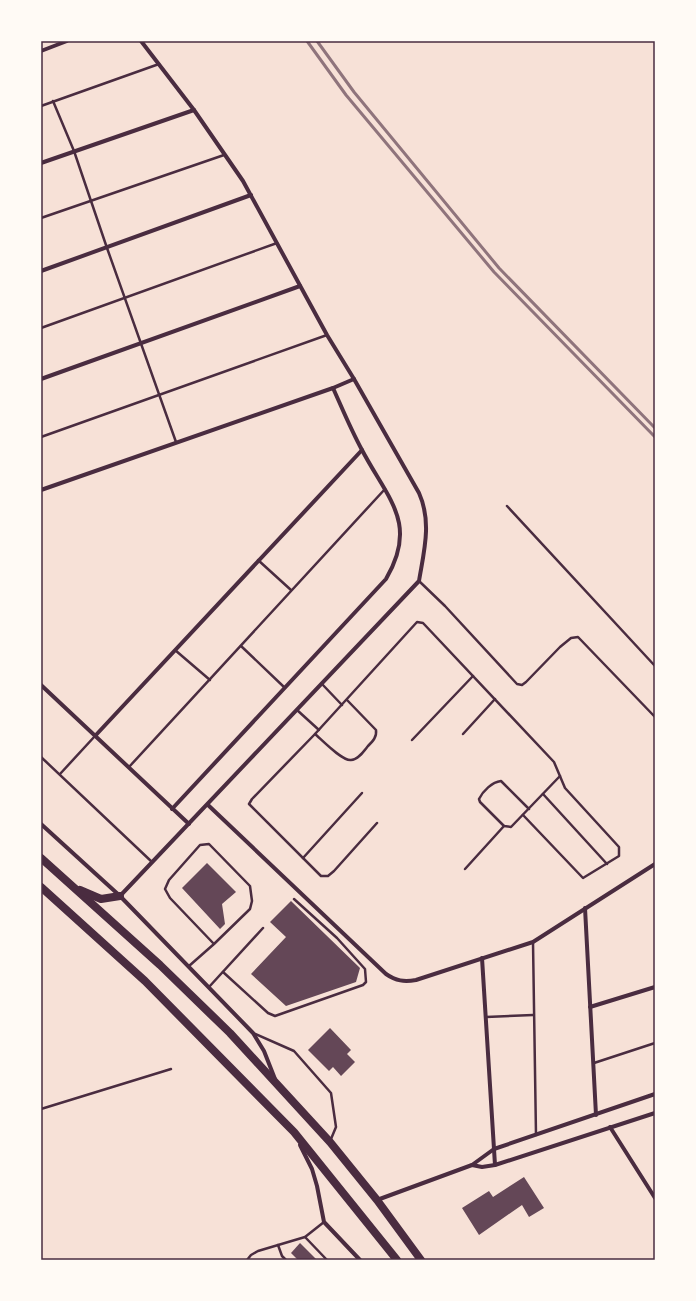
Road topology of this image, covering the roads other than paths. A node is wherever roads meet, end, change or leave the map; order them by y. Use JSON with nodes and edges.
{"nodes":[{"id":1,"x":67,"y":41,"type":"edge"},
{"id":2,"x":142,"y":41,"type":"edge"},
{"id":3,"x":41,"y":51,"type":"edge"},
{"id":4,"x":160,"y":64,"type":"junction"},
{"id":5,"x":54,"y":101,"type":"junction"},
{"id":6,"x":41,"y":106,"type":"edge"},
{"id":7,"x":194,"y":110,"type":"junction"},
{"id":8,"x":74,"y":152,"type":"junction"},
{"id":9,"x":224,"y":155,"type":"junction"},
{"id":10,"x":41,"y":163,"type":"edge"},
{"id":11,"x":251,"y":195,"type":"junction"},
{"id":12,"x":90,"y":201,"type":"junction"},
{"id":13,"x":41,"y":218,"type":"edge"},
{"id":14,"x":277,"y":243,"type":"junction"},
{"id":15,"x":107,"y":248,"type":"junction"},
{"id":16,"x":41,"y":271,"type":"edge"},
{"id":17,"x":300,"y":286,"type":"junction"},
{"id":18,"x":125,"y":298,"type":"junction"},
{"id":19,"x":41,"y":328,"type":"edge"},
{"id":20,"x":327,"y":335,"type":"junction"},
{"id":21,"x":141,"y":344,"type":"junction"},
{"id":22,"x":41,"y":379,"type":"edge"},
{"id":23,"x":354,"y":379,"type":"junction"},
{"id":24,"x":333,"y":388,"type":"junction"},
{"id":25,"x":160,"y":396,"type":"junction"},
{"id":26,"x":41,"y":437,"type":"edge"},
{"id":27,"x":176,"y":442,"type":"junction"},
{"id":28,"x":362,"y":450,"type":"junction"},
{"id":29,"x":385,"y":489,"type":"junction"},
{"id":30,"x":41,"y":490,"type":"edge"},
{"id":31,"x":507,"y":506,"type":"dead end"},
{"id":32,"x":258,"y":560,"type":"junction"},
{"id":33,"x":419,"y":581,"type":"junction"},
{"id":34,"x":291,"y":590,"type":"junction"},
{"id":35,"x":241,"y":646,"type":"junction"},
{"id":36,"x":175,"y":650,"type":"junction"},
{"id":37,"x":655,"y":666,"type":"edge"},
{"id":38,"x":473,"y":676,"type":"junction"},
{"id":39,"x":210,"y":680,"type":"junction"},
{"id":40,"x":322,"y":684,"type":"junction"},
{"id":41,"x":41,"y":685,"type":"edge"},
{"id":42,"x":284,"y":687,"type":"junction"},
{"id":43,"x":496,"y":699,"type":"junction"},
{"id":44,"x":347,"y":700,"type":"junction"},
{"id":45,"x":342,"y":705,"type":"junction"},
{"id":46,"x":297,"y":710,"type":"junction"},
{"id":47,"x":655,"y":717,"type":"edge"},
{"id":48,"x":319,"y":730,"type":"junction"},
{"id":49,"x":315,"y":734,"type":"junction"},
{"id":50,"x":463,"y":734,"type":"dead end"},
{"id":51,"x":95,"y":736,"type":"junction"},
{"id":52,"x":412,"y":740,"type":"dead end"},
{"id":53,"x":41,"y":757,"type":"edge"},
{"id":54,"x":128,"y":768,"type":"junction"},
{"id":55,"x":60,"y":774,"type":"junction"},
{"id":56,"x":560,"y":776,"type":"junction"},
{"id":57,"x":362,"y":794,"type":"dead end"},
{"id":58,"x":543,"y":794,"type":"junction"},
{"id":59,"x":208,"y":805,"type":"junction"},
{"id":60,"x":172,"y":809,"type":"junction"},
{"id":61,"x":528,"y":809,"type":"junction"},
{"id":62,"x":523,"y":815,"type":"junction"},
{"id":63,"x":377,"y":823,"type":"dead end"},
{"id":64,"x":41,"y":824,"type":"edge"},
{"id":65,"x":188,"y":824,"type":"junction"},
{"id":66,"x":504,"y":826,"type":"junction"},
{"id":67,"x":41,"y":858,"type":"edge"},
{"id":68,"x":303,"y":858,"type":"junction"},
{"id":69,"x":152,"y":862,"type":"junction"},
{"id":70,"x":607,"y":864,"type":"junction"},
{"id":71,"x":655,"y":864,"type":"edge"},
{"id":72,"x":465,"y":869,"type":"dead end"},
{"id":73,"x":41,"y":886,"type":"edge"},
{"id":74,"x":72,"y":886,"type":"junction"},
{"id":75,"x":120,"y":896,"type":"junction"},
{"id":76,"x":294,"y":899,"type":"dead end"},
{"id":77,"x":585,"y":908,"type":"junction"},
{"id":78,"x":263,"y":928,"type":"dead end"},
{"id":79,"x":342,"y":932,"type":"junction"},
{"id":80,"x":337,"y":938,"type":"junction"},
{"id":81,"x":533,"y":942,"type":"junction"},
{"id":82,"x":214,"y":944,"type":"junction"},
{"id":83,"x":482,"y":958,"type":"junction"},
{"id":84,"x":188,"y":967,"type":"junction"},
{"id":85,"x":222,"y":972,"type":"junction"},
{"id":86,"x":655,"y":987,"type":"edge"},
{"id":87,"x":208,"y":988,"type":"junction"},
{"id":88,"x":590,"y":1007,"type":"junction"},
{"id":89,"x":533,"y":1014,"type":"junction"},
{"id":90,"x":486,"y":1017,"type":"junction"},
{"id":91,"x":253,"y":1032,"type":"junction"},
{"id":92,"x":655,"y":1043,"type":"edge"},
{"id":93,"x":593,"y":1063,"type":"junction"},
{"id":94,"x":171,"y":1069,"type":"dead end"},
{"id":95,"x":278,"y":1086,"type":"junction"},
{"id":96,"x":655,"y":1094,"type":"edge"},
{"id":97,"x":41,"y":1109,"type":"edge"},
{"id":98,"x":655,"y":1114,"type":"edge"},
{"id":99,"x":596,"y":1115,"type":"junction"},
{"id":100,"x":610,"y":1127,"type":"junction"},
{"id":101,"x":294,"y":1132,"type":"junction"},
{"id":102,"x":536,"y":1136,"type":"junction"},
{"id":103,"x":330,"y":1142,"type":"junction"},
{"id":104,"x":494,"y":1149,"type":"junction"},
{"id":105,"x":472,"y":1165,"type":"junction"},
{"id":106,"x":495,"y":1165,"type":"junction"},
{"id":107,"x":655,"y":1198,"type":"edge"},
{"id":108,"x":377,"y":1200,"type":"junction"},
{"id":109,"x":324,"y":1222,"type":"junction"},
{"id":110,"x":305,"y":1237,"type":"junction"},
{"id":111,"x":278,"y":1245,"type":"junction"},
{"id":112,"x":247,"y":1260,"type":"edge"},
{"id":113,"x":286,"y":1260,"type":"edge"},
{"id":114,"x":327,"y":1260,"type":"edge"},
{"id":115,"x":360,"y":1260,"type":"edge"},
{"id":116,"x":397,"y":1260,"type":"edge"},
{"id":117,"x":421,"y":1260,"type":"edge"}],
"edges":[{"from":1,"to":3,"type":"street"},
{"from":2,"to":4,"type":"street"},
{"from":4,"to":5,"type":"lane"},
{"from":4,"to":7,"type":"street"},
{"from":5,"to":6,"type":"lane"},
{"from":5,"to":8,"type":"lane"},
{"from":7,"to":8,"type":"street"},
{"from":7,"to":9,"type":"street"},
{"from":8,"to":10,"type":"street"},
{"from":8,"to":12,"type":"lane"},
{"from":9,"to":11,"type":"street"},
{"from":9,"to":12,"type":"lane"},
{"from":11,"to":14,"type":"street"},
{"from":11,"to":15,"type":"street"},
{"from":12,"to":13,"type":"lane"},
{"from":12,"to":15,"type":"lane"},
{"from":14,"to":17,"type":"street"},
{"from":14,"to":18,"type":"lane"},
{"from":15,"to":16,"type":"street"},
{"from":15,"to":18,"type":"lane"},
{"from":17,"to":20,"type":"street"},
{"from":17,"to":21,"type":"street"},
{"from":18,"to":19,"type":"lane"},
{"from":18,"to":21,"type":"lane"},
{"from":20,"to":23,"type":"street"},
{"from":20,"to":25,"type":"lane"},
{"from":21,"to":22,"type":"street"},
{"from":21,"to":25,"type":"lane"},
{"from":23,"to":24,"type":"street"},
{"from":23,"to":33,"type":"street"},
{"from":24,"to":27,"type":"street"},
{"from":24,"to":28,"type":"street"},
{"from":25,"to":26,"type":"lane"},
{"from":25,"to":27,"type":"lane"},
{"from":27,"to":30,"type":"street"},
{"from":28,"to":29,"type":"street"},
{"from":28,"to":32,"type":"street"},
{"from":29,"to":34,"type":"lane"},
{"from":29,"to":42,"type":"street"},
{"from":31,"to":37,"type":"lane"},
{"from":32,"to":34,"type":"lane"},
{"from":32,"to":36,"type":"street"},
{"from":33,"to":40,"type":"street"},
{"from":33,"to":47,"type":"lane"},
{"from":34,"to":35,"type":"lane"},
{"from":35,"to":39,"type":"lane"},
{"from":35,"to":42,"type":"lane"},
{"from":36,"to":39,"type":"lane"},
{"from":36,"to":51,"type":"street"},
{"from":38,"to":43,"type":"lane"},
{"from":38,"to":44,"type":"lane"},
{"from":38,"to":52,"type":"lane"},
{"from":39,"to":54,"type":"lane"},
{"from":40,"to":45,"type":"lane"},
{"from":40,"to":46,"type":"street"},
{"from":41,"to":51,"type":"street"},
{"from":42,"to":60,"type":"street"},
{"from":43,"to":50,"type":"lane"},
{"from":43,"to":56,"type":"lane"},
{"from":44,"to":45,"type":"lane"},
{"from":44,"to":49,"type":"lane"},
{"from":45,"to":48,"type":"lane"},
{"from":46,"to":48,"type":"lane"},
{"from":46,"to":59,"type":"street"},
{"from":48,"to":49,"type":"lane"},
{"from":49,"to":68,"type":"lane"},
{"from":51,"to":54,"type":"street"},
{"from":51,"to":55,"type":"lane"},
{"from":53,"to":55,"type":"lane"},
{"from":54,"to":60,"type":"street"},
{"from":55,"to":69,"type":"lane"},
{"from":56,"to":58,"type":"lane"},
{"from":56,"to":70,"type":"lane"},
{"from":57,"to":68,"type":"lane"},
{"from":58,"to":61,"type":"lane"},
{"from":58,"to":70,"type":"lane"},
{"from":59,"to":65,"type":"street"},
{"from":59,"to":79,"type":"street"},
{"from":60,"to":65,"type":"street"},
{"from":61,"to":62,"type":"lane"},
{"from":61,"to":66,"type":"lane"},
{"from":62,"to":66,"type":"lane"},
{"from":62,"to":70,"type":"lane"},
{"from":63,"to":68,"type":"lane"},
{"from":64,"to":75,"type":"street"},
{"from":65,"to":69,"type":"street"},
{"from":66,"to":72,"type":"lane"},
{"from":67,"to":74,"type":"highway"},
{"from":69,"to":75,"type":"street"},
{"from":71,"to":77,"type":"street"},
{"from":73,"to":101,"type":"highway"},
{"from":74,"to":75,"type":"highway"},
{"from":74,"to":95,"type":"highway"},
{"from":75,"to":84,"type":"street"},
{"from":76,"to":80,"type":"lane"},
{"from":77,"to":81,"type":"street"},
{"from":77,"to":88,"type":"street"},
{"from":78,"to":85,"type":"lane"},
{"from":79,"to":80,"type":"lane"},
{"from":79,"to":83,"type":"street"},
{"from":80,"to":85,"type":"lane"},
{"from":81,"to":83,"type":"street"},
{"from":81,"to":89,"type":"lane"},
{"from":82,"to":82,"type":"lane"},
{"from":82,"to":84,"type":"lane"},
{"from":83,"to":90,"type":"street"},
{"from":84,"to":87,"type":"street"},
{"from":85,"to":87,"type":"lane"},
{"from":86,"to":88,"type":"street"},
{"from":87,"to":91,"type":"street"},
{"from":88,"to":93,"type":"street"},
{"from":89,"to":90,"type":"lane"},
{"from":89,"to":102,"type":"lane"},
{"from":90,"to":104,"type":"street"},
{"from":91,"to":95,"type":"street"},
{"from":91,"to":103,"type":"lane"},
{"from":92,"to":93,"type":"lane"},
{"from":93,"to":99,"type":"street"},
{"from":94,"to":97,"type":"lane"},
{"from":95,"to":103,"type":"highway"},
{"from":96,"to":99,"type":"street"},
{"from":98,"to":100,"type":"street"},
{"from":99,"to":102,"type":"street"},
{"from":100,"to":106,"type":"street"},
{"from":100,"to":107,"type":"street"},
{"from":101,"to":109,"type":"street"},
{"from":101,"to":116,"type":"highway"},
{"from":102,"to":104,"type":"street"},
{"from":103,"to":108,"type":"highway"},
{"from":104,"to":105,"type":"street"},
{"from":104,"to":106,"type":"street"},
{"from":105,"to":106,"type":"street"},
{"from":105,"to":108,"type":"street"},
{"from":108,"to":117,"type":"highway"},
{"from":109,"to":110,"type":"lane"},
{"from":109,"to":115,"type":"street"},
{"from":110,"to":111,"type":"lane"},
{"from":110,"to":114,"type":"lane"},
{"from":111,"to":112,"type":"lane"},
{"from":111,"to":113,"type":"lane"}]}
